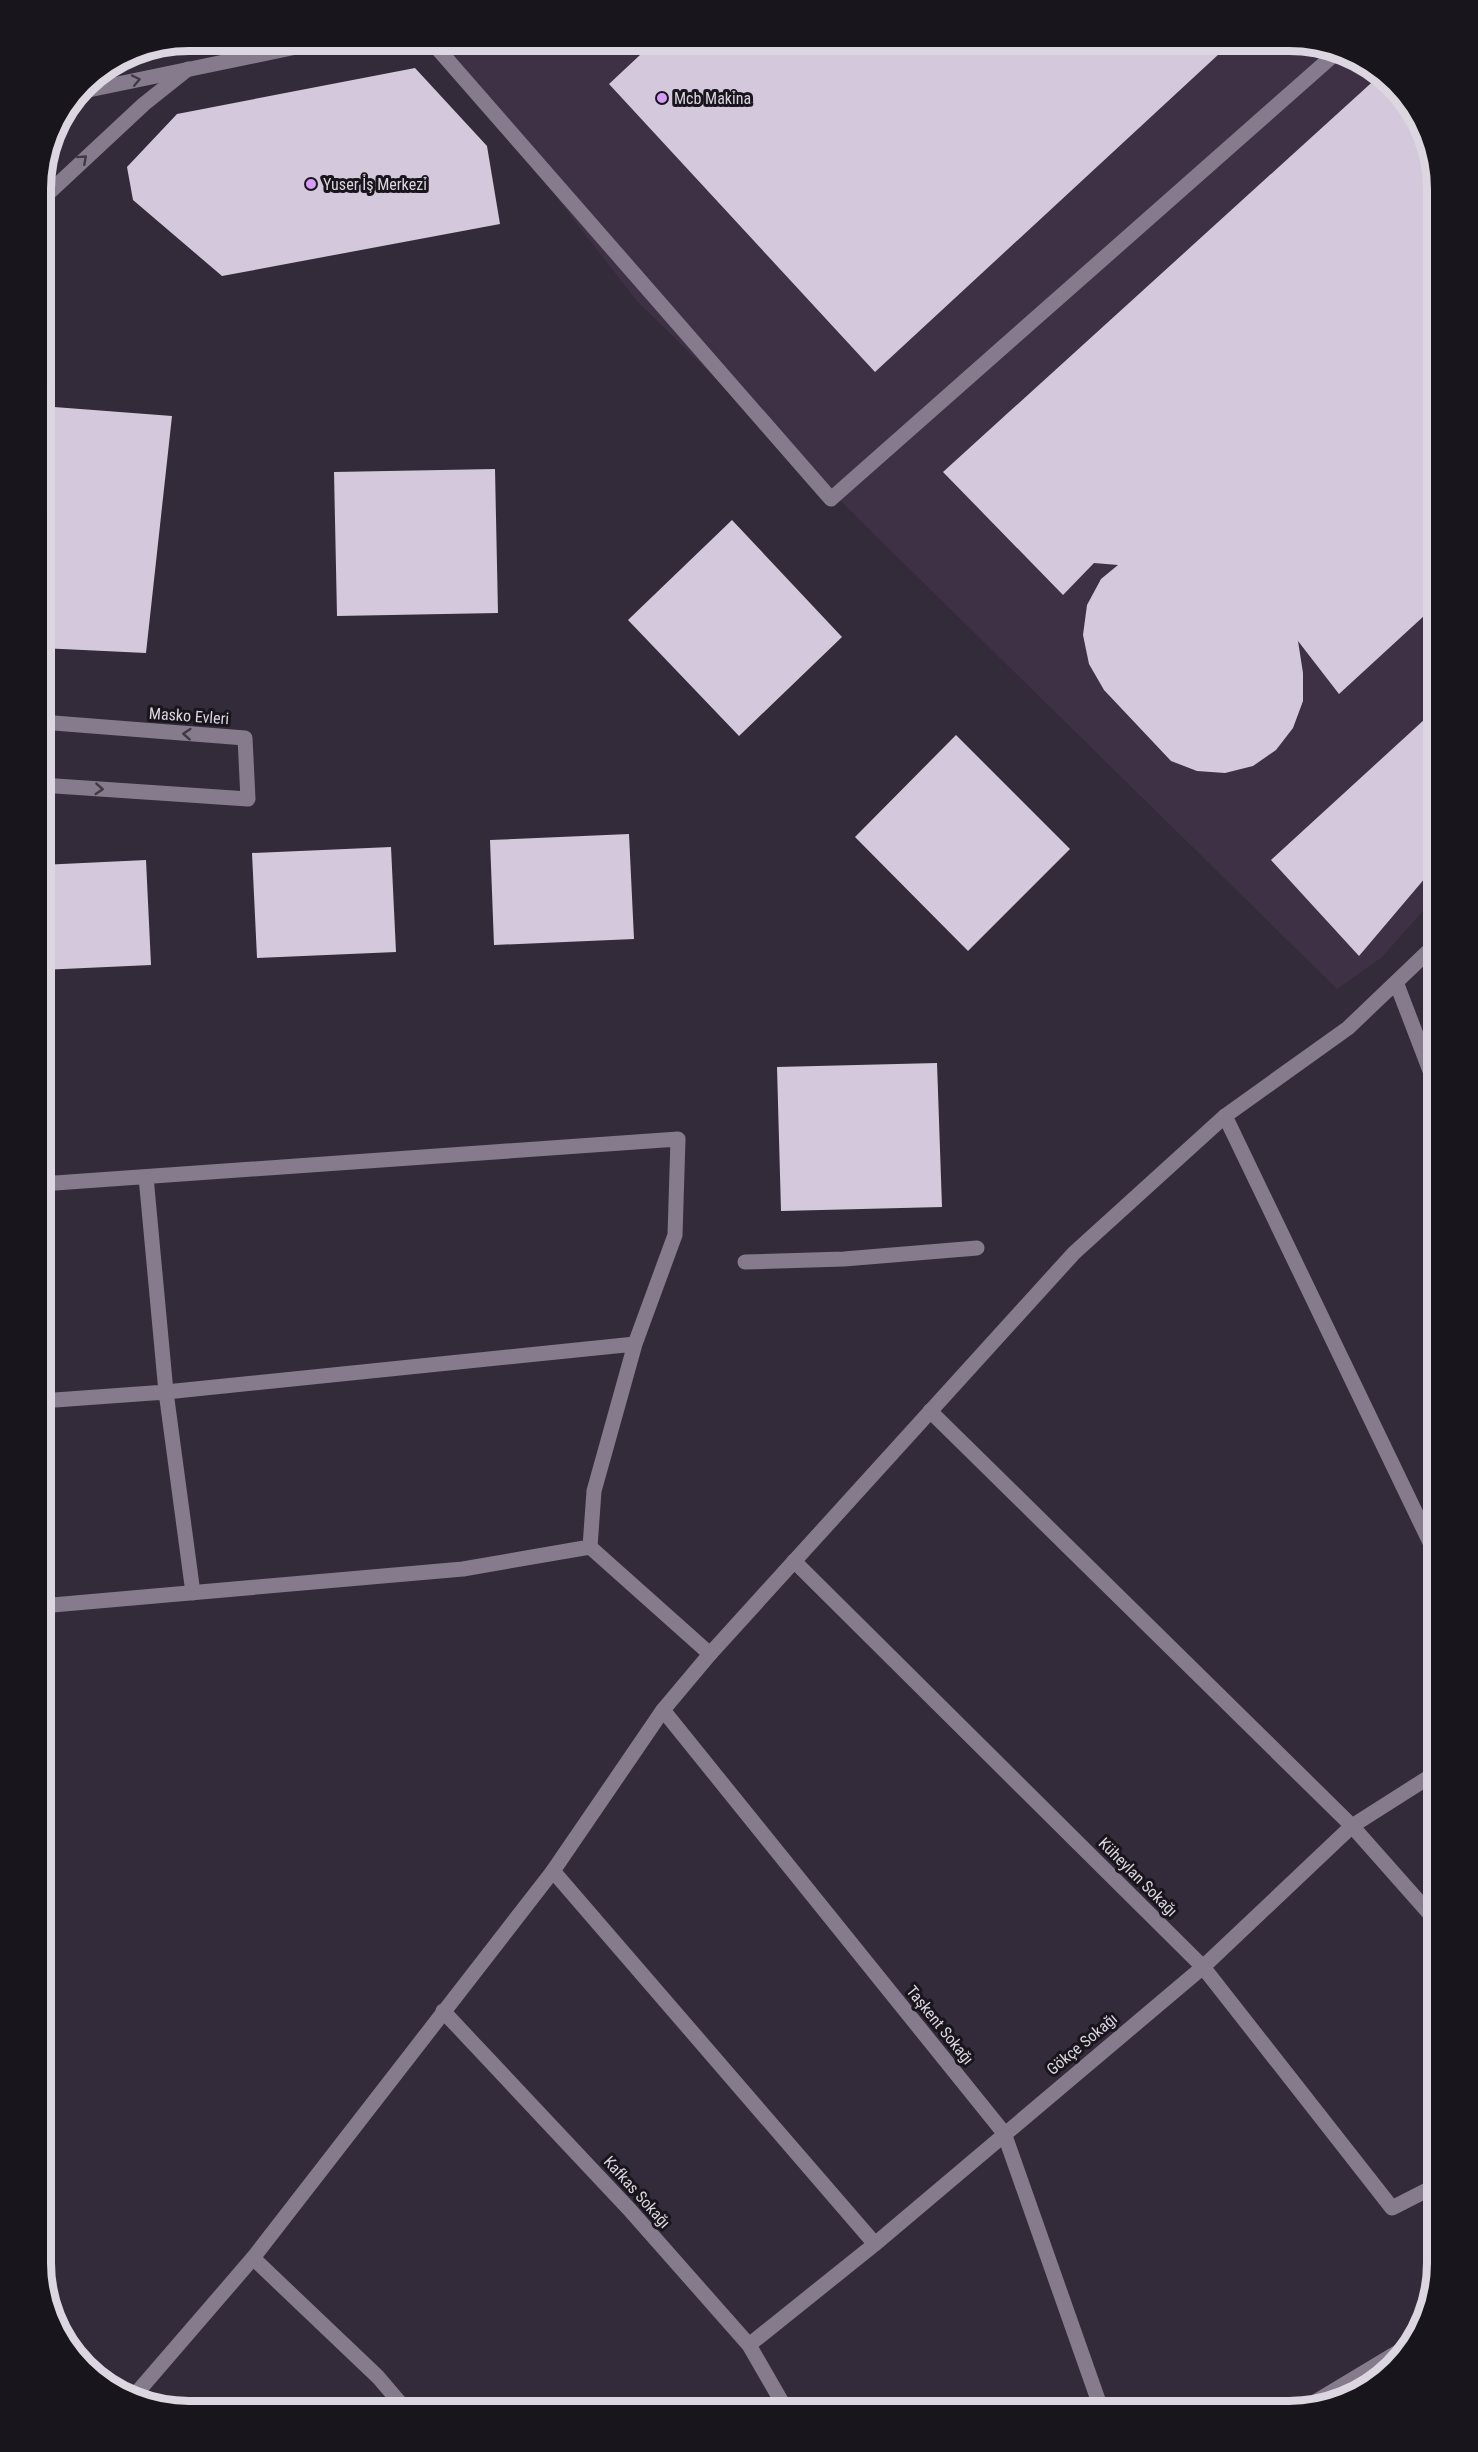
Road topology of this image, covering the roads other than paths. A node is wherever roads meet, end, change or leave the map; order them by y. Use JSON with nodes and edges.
{"nodes":[{"id":1,"x":273,"y":51,"type":"edge"},
{"id":2,"x":440,"y":51,"type":"edge"},
{"id":3,"x":1331,"y":57,"type":"edge"},
{"id":4,"x":188,"y":69,"type":"junction"},
{"id":5,"x":94,"y":89,"type":"edge"},
{"id":6,"x":51,"y":191,"type":"edge"},
{"id":7,"x":51,"y":723,"type":"edge"},
{"id":8,"x":51,"y":786,"type":"edge"},
{"id":9,"x":1427,"y":953,"type":"edge"},
{"id":10,"x":1396,"y":982,"type":"junction"},
{"id":11,"x":1427,"y":1063,"type":"edge"},
{"id":12,"x":1225,"y":1116,"type":"junction"},
{"id":13,"x":146,"y":1177,"type":"junction"},
{"id":14,"x":51,"y":1183,"type":"edge"},
{"id":15,"x":977,"y":1248,"type":"dead end"},
{"id":16,"x":745,"y":1262,"type":"dead end"},
{"id":17,"x":634,"y":1344,"type":"junction"},
{"id":18,"x":166,"y":1392,"type":"junction"},
{"id":19,"x":51,"y":1400,"type":"edge"},
{"id":20,"x":930,"y":1411,"type":"junction"},
{"id":21,"x":1427,"y":1536,"type":"edge"},
{"id":22,"x":590,"y":1547,"type":"junction"},
{"id":23,"x":794,"y":1561,"type":"junction"},
{"id":24,"x":193,"y":1593,"type":"junction"},
{"id":25,"x":51,"y":1605,"type":"edge"},
{"id":26,"x":710,"y":1654,"type":"junction"},
{"id":27,"x":663,"y":1710,"type":"junction"},
{"id":28,"x":1427,"y":1778,"type":"edge"},
{"id":29,"x":1352,"y":1826,"type":"junction"},
{"id":30,"x":553,"y":1871,"type":"junction"},
{"id":31,"x":1427,"y":1911,"type":"edge"},
{"id":32,"x":1203,"y":1967,"type":"junction"},
{"id":33,"x":443,"y":2010,"type":"junction"},
{"id":34,"x":1004,"y":2133,"type":"junction"},
{"id":35,"x":1427,"y":2190,"type":"edge"},
{"id":36,"x":875,"y":2244,"type":"junction"},
{"id":37,"x":253,"y":2258,"type":"junction"},
{"id":38,"x":749,"y":2345,"type":"junction"},
{"id":39,"x":1390,"y":2357,"type":"edge"},
{"id":40,"x":138,"y":2391,"type":"edge"},
{"id":41,"x":1325,"y":2396,"type":"edge"},
{"id":42,"x":398,"y":2401,"type":"edge"},
{"id":43,"x":781,"y":2401,"type":"edge"},
{"id":44,"x":1098,"y":2401,"type":"edge"}],
"edges":[{"from":1,"to":4,"type":"street"},
{"from":2,"to":3,"type":"street"},
{"from":5,"to":4,"type":"street","one_way":true},
{"from":6,"to":4,"type":"street","one_way":true},
{"from":8,"to":7,"type":"street","name":"Masko Evleri","one_way":true},
{"from":9,"to":10,"type":"street"},
{"from":10,"to":11,"type":"street"},
{"from":10,"to":12,"type":"street"},
{"from":12,"to":20,"type":"street"},
{"from":12,"to":21,"type":"street"},
{"from":13,"to":14,"type":"street"},
{"from":13,"to":17,"type":"street"},
{"from":13,"to":18,"type":"street"},
{"from":15,"to":16,"type":"street"},
{"from":17,"to":18,"type":"street"},
{"from":17,"to":22,"type":"street"},
{"from":18,"to":19,"type":"street"},
{"from":18,"to":24,"type":"street"},
{"from":20,"to":23,"type":"street"},
{"from":20,"to":29,"type":"street"},
{"from":22,"to":24,"type":"street"},
{"from":22,"to":26,"type":"street"},
{"from":23,"to":26,"type":"street"},
{"from":23,"to":32,"type":"street","name":"Küheylan Sokağı"},
{"from":24,"to":25,"type":"street"},
{"from":26,"to":27,"type":"street"},
{"from":27,"to":30,"type":"street"},
{"from":27,"to":34,"type":"street","name":"Taşkent Sokağı"},
{"from":28,"to":29,"type":"street","name":"Gökçe Sokağı"},
{"from":29,"to":31,"type":"street"},
{"from":29,"to":32,"type":"street","name":"Gökçe Sokağı"},
{"from":30,"to":33,"type":"street"},
{"from":30,"to":36,"type":"street"},
{"from":32,"to":34,"type":"street","name":"Gökçe Sokağı"},
{"from":32,"to":35,"type":"street","name":"Küheylan Sokağı"},
{"from":33,"to":37,"type":"street"},
{"from":33,"to":38,"type":"street","name":"Kafkas Sokağı"},
{"from":34,"to":36,"type":"street","name":"Gökçe Sokağı"},
{"from":34,"to":44,"type":"street","name":"Taşkent Sokağı"},
{"from":36,"to":38,"type":"street","name":"Gökçe Sokağı"},
{"from":37,"to":40,"type":"street"},
{"from":37,"to":42,"type":"street"},
{"from":38,"to":43,"type":"street","name":"Kafkas Sokağı"},
{"from":39,"to":41,"type":"street"}]}
